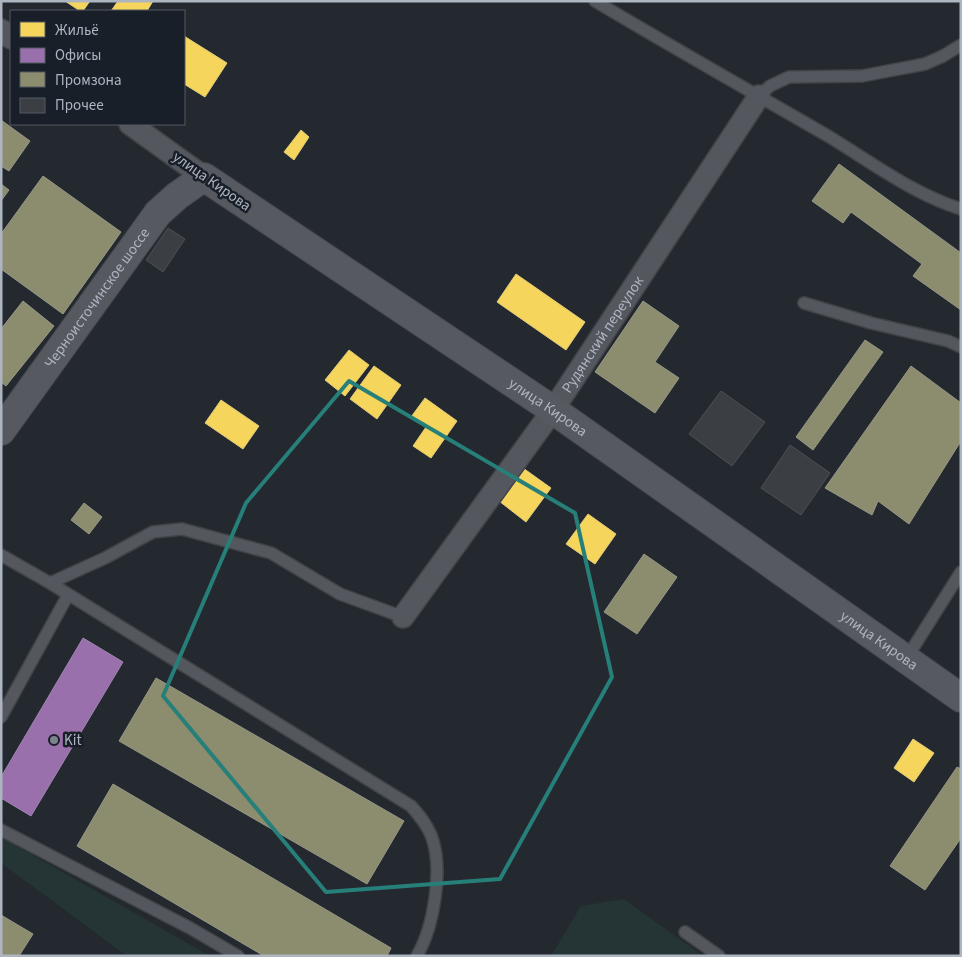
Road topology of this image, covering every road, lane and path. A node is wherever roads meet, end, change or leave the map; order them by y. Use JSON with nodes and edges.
{"nodes":[{"id":1,"x":595,"y":1,"type":"edge"},
{"id":2,"x":961,"y":45,"type":"edge"},
{"id":3,"x":758,"y":96,"type":"junction"},
{"id":4,"x":131,"y":125,"type":"edge"},
{"id":5,"x":204,"y":178,"type":"junction"},
{"id":6,"x":961,"y":209,"type":"edge"},
{"id":7,"x":804,"y":302,"type":"dead end"},
{"id":8,"x":961,"y":347,"type":"edge"},
{"id":9,"x":553,"y":410,"type":"junction"},
{"id":10,"x":1,"y":430,"type":"edge"},
{"id":11,"x":1,"y":555,"type":"edge"},
{"id":12,"x":961,"y":572,"type":"edge"},
{"id":13,"x":50,"y":583,"type":"junction"},
{"id":14,"x":68,"y":595,"type":"junction"},
{"id":15,"x":403,"y":617,"type":"joint"},
{"id":16,"x":906,"y":659,"type":"junction"},
{"id":17,"x":961,"y":698,"type":"edge"},
{"id":18,"x":1,"y":717,"type":"edge"},
{"id":19,"x":1,"y":830,"type":"edge"},
{"id":20,"x":685,"y":932,"type":"dead end"},
{"id":21,"x":238,"y":956,"type":"edge"},
{"id":22,"x":417,"y":956,"type":"edge"},
{"id":23,"x":719,"y":956,"type":"edge"}],
"edges":[{"from":1,"to":3,"type":"lane"},
{"from":2,"to":3,"type":"lane"},
{"from":3,"to":6,"type":"lane"},
{"from":3,"to":9,"type":"street","name":"Рудянский переулок"},
{"from":4,"to":5,"type":"street","name":"улица Кирова"},
{"from":5,"to":9,"type":"main road","name":"улица Кирова"},
{"from":5,"to":10,"type":"main road","name":"Черноисточинское шоссе"},
{"from":7,"to":8,"type":"lane"},
{"from":9,"to":15,"type":"street","name":"Рудянский переулок"},
{"from":9,"to":16,"type":"main road","name":"улица Кирова"},
{"from":11,"to":13,"type":"lane"},
{"from":12,"to":16,"type":"lane"},
{"from":13,"to":14,"type":"lane"},
{"from":13,"to":15,"type":"lane"},
{"from":14,"to":18,"type":"lane"},
{"from":14,"to":22,"type":"lane"},
{"from":16,"to":17,"type":"main road","name":"улица Кирова"},
{"from":19,"to":21,"type":"lane"},
{"from":20,"to":23,"type":"lane"}]}
